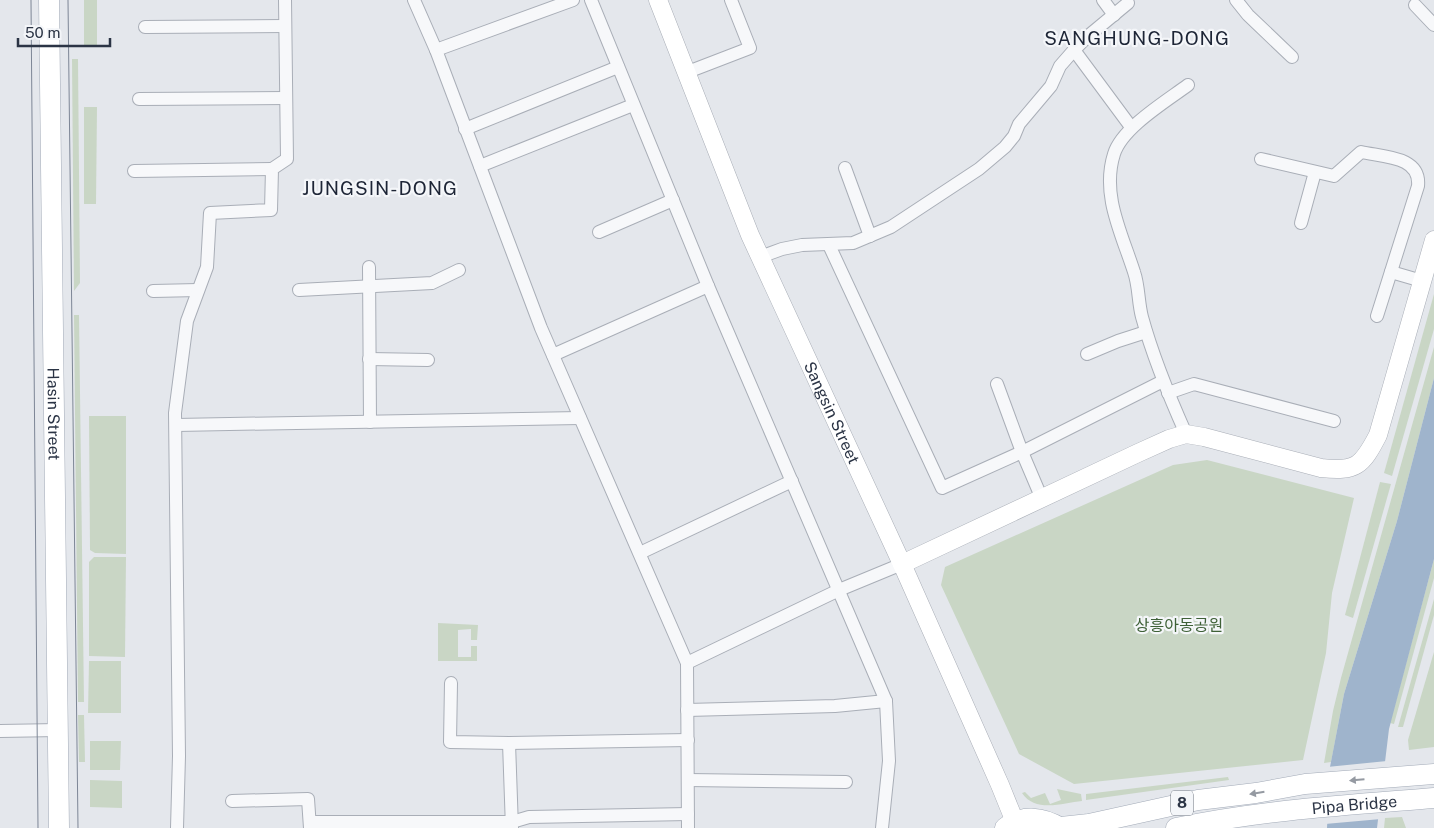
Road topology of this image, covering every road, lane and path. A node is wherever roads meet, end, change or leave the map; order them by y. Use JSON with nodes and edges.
{"nodes":[{"id":1,"x":50,"y":0,"type":"edge"},
{"id":2,"x":285,"y":0,"type":"edge"},
{"id":3,"x":414,"y":0,"type":"edge"},
{"id":4,"x":573,"y":0,"type":"edge"},
{"id":5,"x":591,"y":0,"type":"edge"},
{"id":6,"x":658,"y":0,"type":"edge"},
{"id":7,"x":731,"y":0,"type":"edge"},
{"id":8,"x":1103,"y":0,"type":"edge"},
{"id":9,"x":1236,"y":0,"type":"edge"},
{"id":10,"x":1128,"y":3,"type":"dead end"},
{"id":11,"x":1415,"y":5,"type":"dead end"},
{"id":12,"x":1114,"y":15,"type":"junction"},
{"id":13,"x":1434,"y":25,"type":"edge"},
{"id":14,"x":285,"y":26,"type":"junction"},
{"id":15,"x":145,"y":27,"type":"dead end"},
{"id":16,"x":436,"y":50,"type":"junction"},
{"id":17,"x":1074,"y":50,"type":"junction"},
{"id":18,"x":1292,"y":57,"type":"dead end"},
{"id":19,"x":618,"y":67,"type":"junction"},
{"id":20,"x":685,"y":73,"type":"junction"},
{"id":21,"x":1188,"y":85,"type":"dead end"},
{"id":22,"x":286,"y":98,"type":"junction"},
{"id":23,"x":139,"y":99,"type":"dead end"},
{"id":24,"x":633,"y":104,"type":"junction"},
{"id":25,"x":1131,"y":127,"type":"junction"},
{"id":26,"x":466,"y":129,"type":"junction"},
{"id":27,"x":1261,"y":159,"type":"dead end"},
{"id":28,"x":480,"y":166,"type":"junction"},
{"id":29,"x":845,"y":168,"type":"dead end"},
{"id":30,"x":272,"y":169,"type":"junction"},
{"id":31,"x":134,"y":171,"type":"dead end"},
{"id":32,"x":1315,"y":172,"type":"junction"},
{"id":33,"x":673,"y":200,"type":"junction"},
{"id":34,"x":1301,"y":223,"type":"dead end"},
{"id":35,"x":599,"y":232,"type":"dead end"},
{"id":36,"x":870,"y":236,"type":"junction"},
{"id":37,"x":1434,"y":240,"type":"edge"},
{"id":38,"x":829,"y":245,"type":"junction"},
{"id":39,"x":760,"y":257,"type":"junction"},
{"id":40,"x":369,"y":267,"type":"dead end"},
{"id":41,"x":459,"y":270,"type":"dead end"},
{"id":42,"x":1391,"y":272,"type":"junction"},
{"id":43,"x":1422,"y":281,"type":"junction"},
{"id":44,"x":708,"y":286,"type":"junction"},
{"id":45,"x":369,"y":287,"type":"junction"},
{"id":46,"x":153,"y":290,"type":"dead end"},
{"id":47,"x":198,"y":290,"type":"junction"},
{"id":48,"x":299,"y":290,"type":"dead end"},
{"id":49,"x":1378,"y":316,"type":"dead end"},
{"id":50,"x":1146,"y":332,"type":"junction"},
{"id":51,"x":1087,"y":354,"type":"dead end"},
{"id":52,"x":553,"y":355,"type":"junction"},
{"id":53,"x":369,"y":359,"type":"junction"},
{"id":54,"x":428,"y":360,"type":"dead end"},
{"id":55,"x":1163,"y":381,"type":"junction"},
{"id":56,"x":997,"y":384,"type":"dead end"},
{"id":57,"x":1168,"y":393,"type":"junction"},
{"id":58,"x":580,"y":418,"type":"junction"},
{"id":59,"x":1334,"y":421,"type":"dead end"},
{"id":60,"x":370,"y":422,"type":"junction"},
{"id":61,"x":176,"y":425,"type":"junction"},
{"id":62,"x":1186,"y":434,"type":"junction"},
{"id":63,"x":1022,"y":452,"type":"junction"},
{"id":64,"x":792,"y":481,"type":"junction"},
{"id":65,"x":1042,"y":499,"type":"junction"},
{"id":66,"x":640,"y":553,"type":"junction"},
{"id":67,"x":902,"y":564,"type":"junction"},
{"id":68,"x":840,"y":590,"type":"junction"},
{"id":69,"x":687,"y":663,"type":"junction"},
{"id":70,"x":451,"y":683,"type":"dead end"},
{"id":71,"x":886,"y":701,"type":"junction"},
{"id":72,"x":687,"y":710,"type":"junction"},
{"id":73,"x":58,"y":730,"type":"junction"},
{"id":74,"x":0,"y":731,"type":"edge"},
{"id":75,"x":688,"y":740,"type":"junction"},
{"id":76,"x":509,"y":743,"type":"junction"},
{"id":77,"x":1434,"y":774,"type":"edge"},
{"id":78,"x":688,"y":780,"type":"junction"},
{"id":79,"x":846,"y":782,"type":"dead end"},
{"id":80,"x":1434,"y":798,"type":"edge"},
{"id":81,"x":232,"y":801,"type":"dead end"},
{"id":82,"x":688,"y":814,"type":"junction"},
{"id":83,"x":310,"y":825,"type":"edge"},
{"id":84,"x":512,"y":825,"type":"edge"},
{"id":85,"x":1010,"y":825,"type":"edge"},
{"id":86,"x":59,"y":828,"type":"edge"},
{"id":87,"x":177,"y":828,"type":"edge"},
{"id":88,"x":688,"y":828,"type":"edge"},
{"id":89,"x":882,"y":828,"type":"edge"},
{"id":90,"x":1061,"y":828,"type":"edge"},
{"id":91,"x":1176,"y":828,"type":"edge"}],
"edges":[{"from":1,"to":73,"type":"main road","name":"Hasin Street"},
{"from":2,"to":14,"type":"street"},
{"from":3,"to":16,"type":"street"},
{"from":4,"to":16,"type":"street"},
{"from":5,"to":19,"type":"street"},
{"from":6,"to":20,"type":"main road","name":"Sangsin Street"},
{"from":7,"to":20,"type":"street"},
{"from":8,"to":12,"type":"street"},
{"from":9,"to":18,"type":"street"},
{"from":10,"to":12,"type":"street"},
{"from":11,"to":13,"type":"street"},
{"from":12,"to":17,"type":"street"},
{"from":14,"to":15,"type":"street"},
{"from":14,"to":22,"type":"street"},
{"from":16,"to":26,"type":"street"},
{"from":17,"to":25,"type":"street"},
{"from":17,"to":36,"type":"street"},
{"from":19,"to":24,"type":"street"},
{"from":19,"to":26,"type":"street"},
{"from":20,"to":39,"type":"main road","name":"Sangsin Street"},
{"from":21,"to":25,"type":"street"},
{"from":22,"to":23,"type":"street"},
{"from":22,"to":30,"type":"street"},
{"from":24,"to":28,"type":"street"},
{"from":24,"to":33,"type":"street"},
{"from":25,"to":50,"type":"street"},
{"from":26,"to":28,"type":"street"},
{"from":27,"to":32,"type":"street"},
{"from":28,"to":52,"type":"street"},
{"from":29,"to":36,"type":"street"},
{"from":30,"to":31,"type":"street"},
{"from":30,"to":47,"type":"street"},
{"from":32,"to":34,"type":"street"},
{"from":32,"to":42,"type":"street"},
{"from":33,"to":35,"type":"street"},
{"from":33,"to":44,"type":"street"},
{"from":36,"to":38,"type":"street"},
{"from":37,"to":43,"type":"main road"},
{"from":38,"to":39,"type":"street"},
{"from":38,"to":63,"type":"street"},
{"from":39,"to":67,"type":"main road","name":"Sangsin Street"},
{"from":40,"to":45,"type":"street"},
{"from":41,"to":45,"type":"street"},
{"from":42,"to":43,"type":"street"},
{"from":42,"to":49,"type":"street"},
{"from":43,"to":62,"type":"main road"},
{"from":44,"to":52,"type":"street"},
{"from":44,"to":64,"type":"street"},
{"from":45,"to":48,"type":"street"},
{"from":45,"to":53,"type":"street"},
{"from":46,"to":47,"type":"street"},
{"from":47,"to":61,"type":"street"},
{"from":50,"to":51,"type":"street"},
{"from":50,"to":55,"type":"street"},
{"from":52,"to":58,"type":"street"},
{"from":53,"to":54,"type":"street"},
{"from":53,"to":60,"type":"street"},
{"from":55,"to":57,"type":"street"},
{"from":55,"to":63,"type":"street"},
{"from":56,"to":63,"type":"street"},
{"from":57,"to":59,"type":"street"},
{"from":57,"to":62,"type":"street"},
{"from":58,"to":60,"type":"street"},
{"from":58,"to":66,"type":"street"},
{"from":60,"to":61,"type":"street"},
{"from":61,"to":87,"type":"street"},
{"from":62,"to":65,"type":"main road"},
{"from":63,"to":65,"type":"street"},
{"from":64,"to":66,"type":"street"},
{"from":64,"to":68,"type":"street"},
{"from":65,"to":67,"type":"main road"},
{"from":66,"to":69,"type":"street"},
{"from":67,"to":68,"type":"street"},
{"from":67,"to":85,"type":"main road","name":"Sangsin Street"},
{"from":68,"to":69,"type":"street"},
{"from":68,"to":71,"type":"street"},
{"from":69,"to":72,"type":"street"},
{"from":70,"to":76,"type":"street"},
{"from":71,"to":72,"type":"street"},
{"from":71,"to":89,"type":"street"},
{"from":72,"to":75,"type":"street"},
{"from":73,"to":74,"type":"street"},
{"from":73,"to":86,"type":"main road","name":"Hasin Street"},
{"from":75,"to":76,"type":"street"},
{"from":75,"to":78,"type":"street"},
{"from":76,"to":84,"type":"street"},
{"from":77,"to":90,"type":"main road","name":"Pipa Bridge","number":"8","one_way":true},
{"from":78,"to":79,"type":"street"},
{"from":78,"to":82,"type":"street"},
{"from":80,"to":91,"type":"main road","name":"Pipa Bridge","number":"8"},
{"from":81,"to":83,"type":"street"},
{"from":82,"to":84,"type":"street"},
{"from":82,"to":88,"type":"street"},
{"from":83,"to":84,"type":"street"},
{"from":85,"to":90,"type":"main road"}]}
